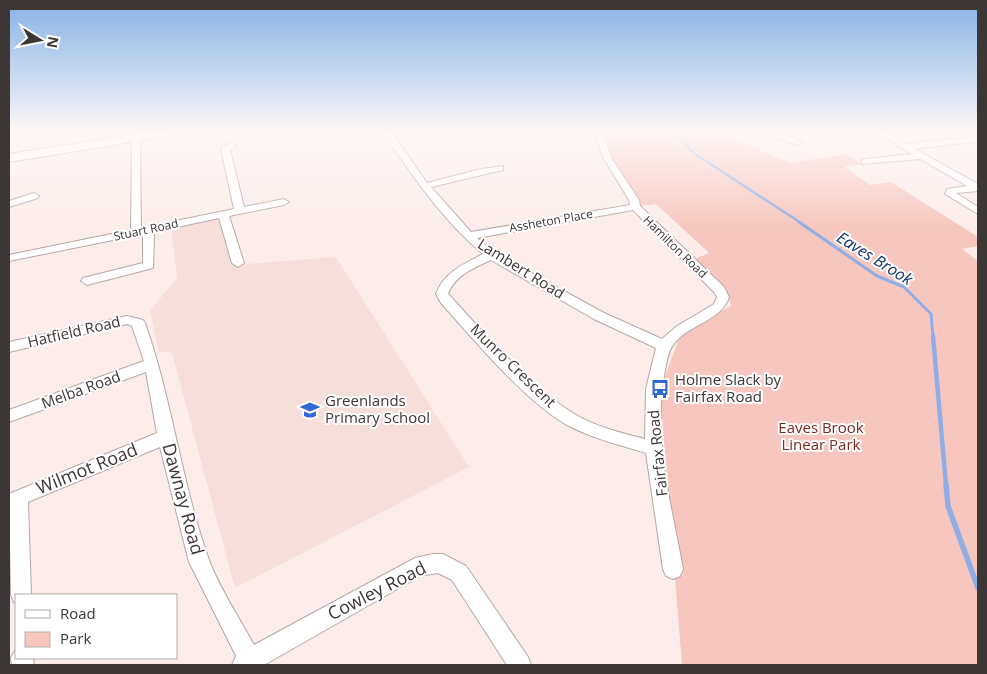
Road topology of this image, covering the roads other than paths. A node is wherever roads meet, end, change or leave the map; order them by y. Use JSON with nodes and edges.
{"nodes":[{"id":1,"x":136,"y":164,"type":"edge"},
{"id":2,"x":229,"y":164,"type":"edge"},
{"id":3,"x":409,"y":164,"type":"edge"},
{"id":4,"x":611,"y":164,"type":"edge"},
{"id":5,"x":937,"y":164,"type":"edge"},
{"id":6,"x":500,"y":168,"type":"dead end"},
{"id":7,"x":425,"y":186,"type":"junction"},
{"id":8,"x":978,"y":187,"type":"edge"},
{"id":9,"x":34,"y":196,"type":"dead end"},
{"id":10,"x":284,"y":202,"type":"dead end"},
{"id":11,"x":9,"y":204,"type":"edge"},
{"id":12,"x":635,"y":207,"type":"junction"},
{"id":13,"x":240,"y":211,"type":"junction"},
{"id":14,"x":978,"y":211,"type":"edge"},
{"id":15,"x":223,"y":214,"type":"junction"},
{"id":16,"x":148,"y":230,"type":"junction"},
{"id":17,"x":136,"y":232,"type":"junction"},
{"id":18,"x":468,"y":236,"type":"junction"},
{"id":19,"x":491,"y":255,"type":"junction"},
{"id":20,"x":9,"y":258,"type":"edge"},
{"id":21,"x":238,"y":263,"type":"dead end"},
{"id":22,"x":87,"y":281,"type":"dead end"},
{"id":23,"x":138,"y":323,"type":"joint"},
{"id":24,"x":665,"y":346,"type":"junction"},
{"id":25,"x":9,"y":347,"type":"edge"},
{"id":26,"x":152,"y":364,"type":"junction"},
{"id":27,"x":9,"y":416,"type":"edge"},
{"id":28,"x":166,"y":437,"type":"junction"},
{"id":29,"x":654,"y":450,"type":"junction"},
{"id":30,"x":14,"y":500,"type":"edge"},
{"id":31,"x":673,"y":569,"type":"dead end"},
{"id":32,"x":21,"y":594,"type":"edge"},
{"id":33,"x":248,"y":663,"type":"edge"},
{"id":34,"x":520,"y":665,"type":"edge"}],
"edges":[{"from":1,"to":17,"type":"street"},
{"from":2,"to":13,"type":"street"},
{"from":3,"to":7,"type":"street","name":"Lambert Road"},
{"from":4,"to":12,"type":"street","name":"Hamilton Road"},
{"from":5,"to":8,"type":"street"},
{"from":6,"to":7,"type":"street"},
{"from":7,"to":18,"type":"street","name":"Lambert Road"},
{"from":8,"to":14,"type":"street"},
{"from":9,"to":11,"type":"street"},
{"from":10,"to":13,"type":"street","name":"Stuart Road"},
{"from":12,"to":18,"type":"street","name":"Assheton Place"},
{"from":12,"to":24,"type":"street","name":"Hamilton Road"},
{"from":13,"to":15,"type":"street","name":"Stuart Road"},
{"from":15,"to":16,"type":"street","name":"Stuart Road"},
{"from":15,"to":21,"type":"street"},
{"from":16,"to":17,"type":"street","name":"Stuart Road"},
{"from":16,"to":22,"type":"street"},
{"from":17,"to":20,"type":"street","name":"Stuart Road"},
{"from":18,"to":19,"type":"street","name":"Lambert Road"},
{"from":19,"to":24,"type":"street","name":"Lambert Road"},
{"from":19,"to":29,"type":"street","name":"Munro Crescent"},
{"from":23,"to":25,"type":"street","name":"Hatfield Road"},
{"from":23,"to":26,"type":"street","name":"Dawnay Road"},
{"from":24,"to":29,"type":"street","name":"Fairfax Road"},
{"from":26,"to":27,"type":"street","name":"Melba Road"},
{"from":26,"to":28,"type":"street","name":"Dawnay Road"},
{"from":28,"to":30,"type":"street","name":"Wilmot Road"},
{"from":28,"to":33,"type":"street","name":"Dawnay Road"},
{"from":29,"to":31,"type":"street","name":"Fairfax Road"},
{"from":30,"to":32,"type":"street"},
{"from":33,"to":34,"type":"street","name":"Cowley Road"}]}
